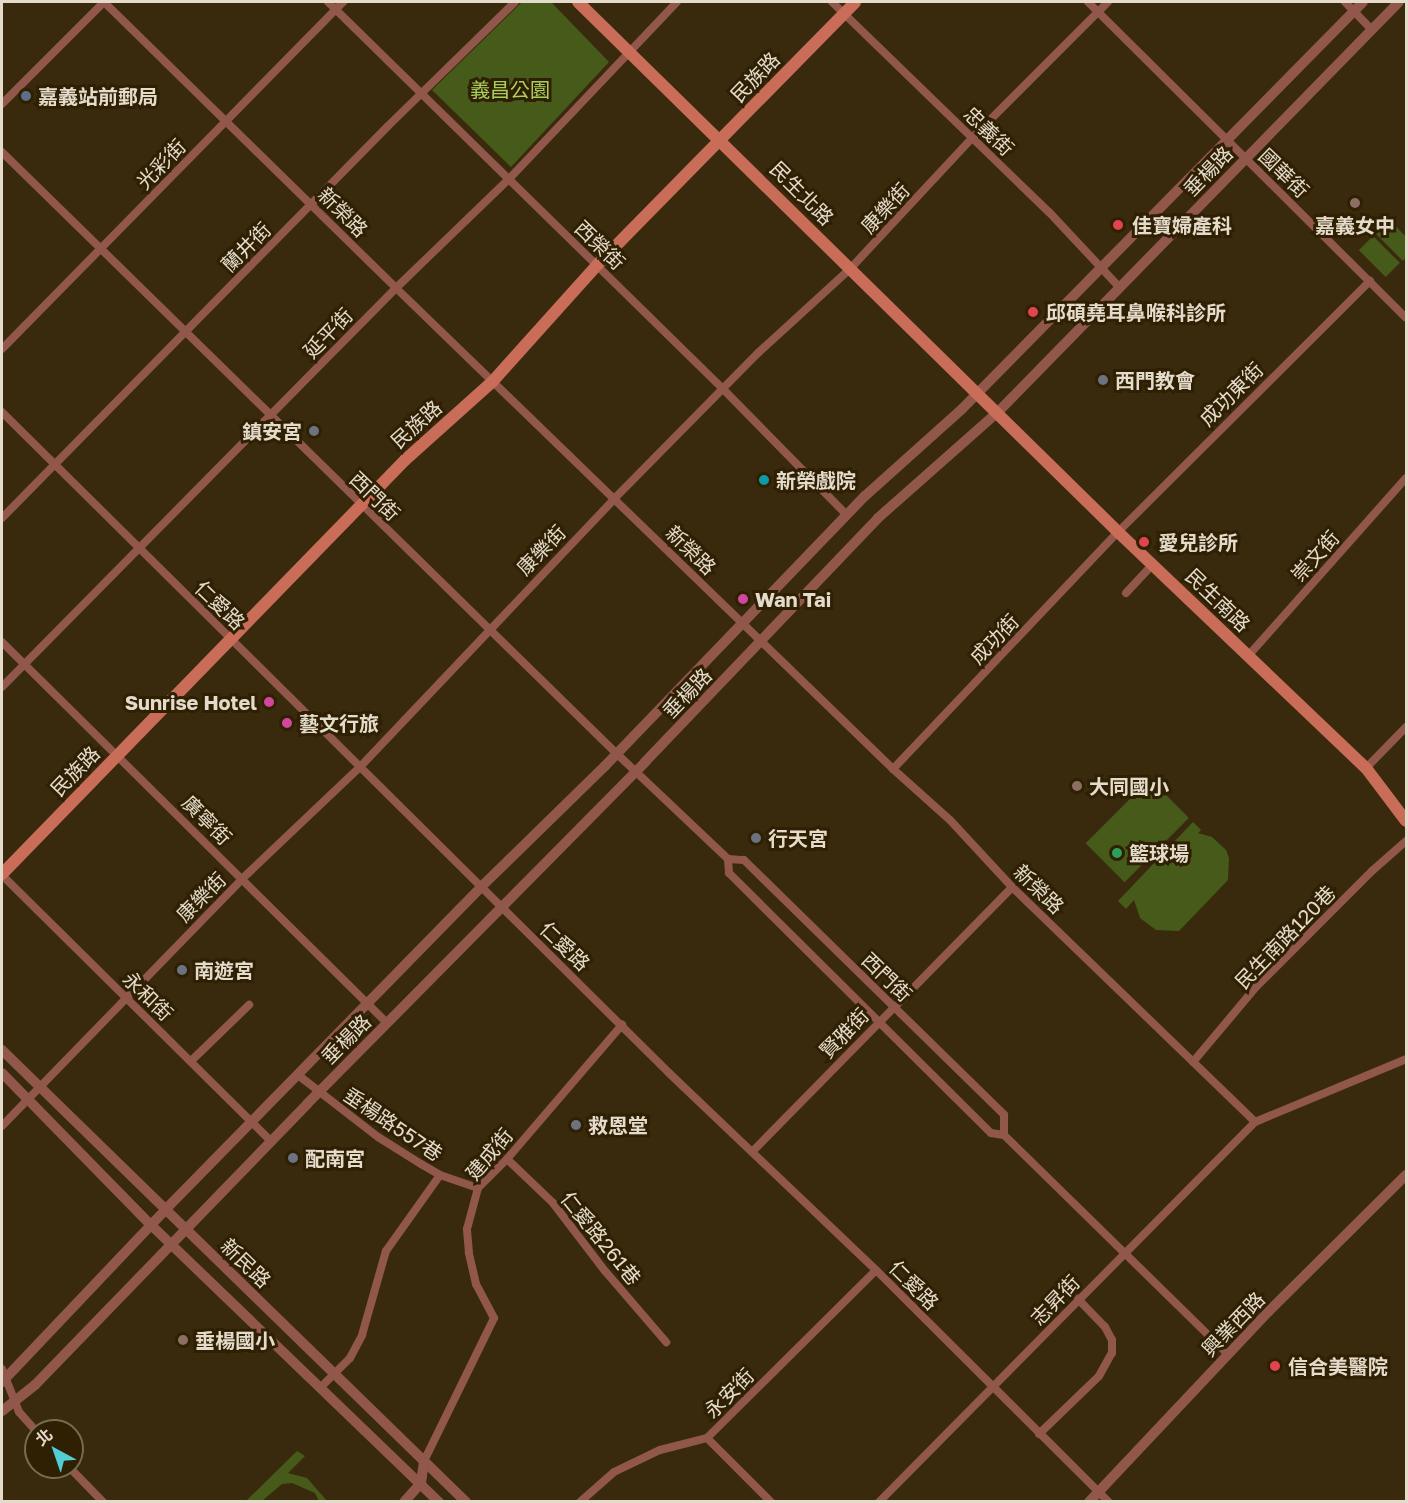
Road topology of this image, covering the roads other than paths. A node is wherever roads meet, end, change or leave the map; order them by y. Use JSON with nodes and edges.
{"nodes":[{"id":1,"x":104,"y":2,"type":"edge"},
{"id":2,"x":328,"y":2,"type":"edge"},
{"id":3,"x":343,"y":2,"type":"edge"},
{"id":4,"x":515,"y":2,"type":"edge"},
{"id":5,"x":578,"y":2,"type":"edge"},
{"id":6,"x":677,"y":2,"type":"edge"},
{"id":7,"x":832,"y":2,"type":"edge"},
{"id":8,"x":855,"y":2,"type":"edge"},
{"id":9,"x":1088,"y":2,"type":"edge"},
{"id":10,"x":1108,"y":2,"type":"edge"},
{"id":11,"x":1345,"y":2,"type":"edge"},
{"id":12,"x":1363,"y":2,"type":"edge"},
{"id":13,"x":1399,"y":2,"type":"edge"},
{"id":14,"x":336,"y":9,"type":"junction"},
{"id":15,"x":1353,"y":11,"type":"junction"},
{"id":16,"x":1098,"y":12,"type":"junction"},
{"id":17,"x":844,"y":13,"type":"junction"},
{"id":18,"x":1372,"y":30,"type":"junction"},
{"id":19,"x":631,"y":52,"type":"junction"},
{"id":20,"x":422,"y":94,"type":"junction"},
{"id":21,"x":2,"y":104,"type":"edge"},
{"id":22,"x":226,"y":121,"type":"junction"},
{"id":23,"x":972,"y":138,"type":"junction"},
{"id":24,"x":721,"y":140,"type":"junction"},
{"id":25,"x":1227,"y":140,"type":"junction"},
{"id":26,"x":2,"y":152,"type":"edge"},
{"id":27,"x":1245,"y":159,"type":"junction"},
{"id":28,"x":508,"y":180,"type":"junction"},
{"id":29,"x":313,"y":204,"type":"junction"},
{"id":30,"x":101,"y":248,"type":"junction"},
{"id":31,"x":597,"y":265,"type":"junction"},
{"id":32,"x":1101,"y":268,"type":"junction"},
{"id":33,"x":849,"y":270,"type":"junction"},
{"id":34,"x":1370,"y":281,"type":"junction"},
{"id":35,"x":396,"y":288,"type":"junction"},
{"id":36,"x":1120,"y":288,"type":"junction"},
{"id":37,"x":1407,"y":318,"type":"edge"},
{"id":38,"x":185,"y":330,"type":"junction"},
{"id":39,"x":2,"y":349,"type":"edge"},
{"id":40,"x":493,"y":381,"type":"junction"},
{"id":41,"x":723,"y":389,"type":"junction"},
{"id":42,"x":978,"y":393,"type":"junction"},
{"id":43,"x":2,"y":412,"type":"edge"},
{"id":44,"x":998,"y":412,"type":"junction"},
{"id":45,"x":272,"y":415,"type":"junction"},
{"id":46,"x":55,"y":465,"type":"junction"},
{"id":47,"x":1407,"y":478,"type":"edge"},
{"id":48,"x":614,"y":499,"type":"junction"},
{"id":49,"x":360,"y":506,"type":"junction"},
{"id":50,"x":846,"y":514,"type":"junction"},
{"id":51,"x":2,"y":518,"type":"edge"},
{"id":52,"x":1118,"y":532,"type":"junction"},
{"id":53,"x":139,"y":549,"type":"junction"},
{"id":54,"x":1153,"y":564,"type":"junction"},
{"id":55,"x":1126,"y":593,"type":"dead end"},
{"id":56,"x":741,"y":622,"type":"junction"},
{"id":57,"x":490,"y":627,"type":"junction"},
{"id":58,"x":229,"y":638,"type":"junction"},
{"id":59,"x":762,"y":641,"type":"junction"},
{"id":60,"x":2,"y":642,"type":"edge"},
{"id":61,"x":1248,"y":656,"type":"junction"},
{"id":62,"x":25,"y":664,"type":"junction"},
{"id":63,"x":2,"y":687,"type":"edge"},
{"id":64,"x":1407,"y":727,"type":"edge"},
{"id":65,"x":616,"y":753,"type":"junction"},
{"id":66,"x":117,"y":756,"type":"junction"},
{"id":67,"x":360,"y":766,"type":"junction"},
{"id":68,"x":1366,"y":768,"type":"junction"},
{"id":69,"x":893,"y":769,"type":"junction"},
{"id":70,"x":637,"y":771,"type":"junction"},
{"id":71,"x":1407,"y":821,"type":"edge"},
{"id":72,"x":1407,"y":841,"type":"edge"},
{"id":73,"x":728,"y":858,"type":"junction"},
{"id":74,"x":2,"y":874,"type":"edge"},
{"id":75,"x":243,"y":878,"type":"junction"},
{"id":76,"x":481,"y":887,"type":"junction"},
{"id":77,"x":1012,"y":887,"type":"junction"},
{"id":78,"x":502,"y":908,"type":"junction"},
{"id":79,"x":127,"y":998,"type":"junction"},
{"id":80,"x":368,"y":1003,"type":"junction"},
{"id":81,"x":249,"y":1005,"type":"dead end"},
{"id":82,"x":893,"y":1006,"type":"junction"},
{"id":83,"x":879,"y":1021,"type":"junction"},
{"id":84,"x":387,"y":1023,"type":"junction"},
{"id":85,"x":622,"y":1025,"type":"junction"},
{"id":86,"x":2,"y":1050,"type":"edge"},
{"id":87,"x":1407,"y":1059,"type":"edge"},
{"id":88,"x":191,"y":1061,"type":"junction"},
{"id":89,"x":1193,"y":1062,"type":"junction"},
{"id":90,"x":2,"y":1073,"type":"edge"},
{"id":91,"x":298,"y":1075,"type":"junction"},
{"id":92,"x":39,"y":1087,"type":"junction"},
{"id":93,"x":318,"y":1093,"type":"junction"},
{"id":94,"x":27,"y":1099,"type":"junction"},
{"id":95,"x":252,"y":1121,"type":"junction"},
{"id":96,"x":1255,"y":1122,"type":"junction"},
{"id":97,"x":2,"y":1126,"type":"edge"},
{"id":98,"x":1004,"y":1135,"type":"junction"},
{"id":99,"x":271,"y":1141,"type":"junction"},
{"id":100,"x":752,"y":1152,"type":"junction"},
{"id":101,"x":507,"y":1159,"type":"junction"},
{"id":102,"x":1407,"y":1174,"type":"edge"},
{"id":103,"x":440,"y":1175,"type":"junction"},
{"id":104,"x":478,"y":1188,"type":"junction"},
{"id":105,"x":165,"y":1210,"type":"junction"},
{"id":106,"x":151,"y":1225,"type":"junction"},
{"id":107,"x":186,"y":1229,"type":"junction"},
{"id":108,"x":171,"y":1244,"type":"junction"},
{"id":109,"x":1126,"y":1254,"type":"junction"},
{"id":110,"x":876,"y":1270,"type":"junction"},
{"id":111,"x":1078,"y":1299,"type":"junction"},
{"id":112,"x":666,"y":1342,"type":"dead end"},
{"id":113,"x":1228,"y":1354,"type":"junction"},
{"id":114,"x":335,"y":1375,"type":"junction"},
{"id":115,"x":2,"y":1377,"type":"edge"},
{"id":116,"x":321,"y":1387,"type":"junction"},
{"id":117,"x":994,"y":1387,"type":"junction"},
{"id":118,"x":15,"y":1402,"type":"junction"},
{"id":119,"x":2,"y":1416,"type":"edge"},
{"id":120,"x":25,"y":1419,"type":"edge"},
{"id":121,"x":1039,"y":1434,"type":"junction"},
{"id":122,"x":707,"y":1438,"type":"junction"},
{"id":123,"x":424,"y":1461,"type":"junction"},
{"id":124,"x":81,"y":1479,"type":"edge"},
{"id":125,"x":421,"y":1483,"type":"junction"},
{"id":126,"x":1099,"y":1492,"type":"junction"},
{"id":127,"x":103,"y":1502,"type":"edge"},
{"id":128,"x":404,"y":1502,"type":"edge"},
{"id":129,"x":439,"y":1502,"type":"edge"},
{"id":130,"x":466,"y":1502,"type":"edge"},
{"id":131,"x":580,"y":1502,"type":"edge"},
{"id":132,"x":771,"y":1502,"type":"edge"},
{"id":133,"x":879,"y":1502,"type":"edge"},
{"id":134,"x":1089,"y":1502,"type":"edge"},
{"id":135,"x":1109,"y":1502,"type":"edge"}],
"edges":[{"from":1,"to":21,"type":"street"},
{"from":1,"to":22,"type":"street","name":"新榮路"},
{"from":2,"to":14,"type":"street","name":"西榮街"},
{"from":3,"to":14,"type":"street","name":"光彩街"},
{"from":4,"to":20,"type":"street","name":"蘭井街"},
{"from":5,"to":19,"type":"main road","name":"民生北路"},
{"from":6,"to":19,"type":"street","name":"延平街"},
{"from":7,"to":17,"type":"street","name":"忠義街"},
{"from":8,"to":17,"type":"main road","name":"民族路"},
{"from":9,"to":16,"type":"street","name":"國華街"},
{"from":10,"to":16,"type":"street","name":"康樂街"},
{"from":11,"to":15,"type":"street"},
{"from":12,"to":15,"type":"street","name":"垂楊路"},
{"from":13,"to":18,"type":"street","name":"垂楊路"},
{"from":14,"to":20,"type":"street","name":"西榮街"},
{"from":14,"to":22,"type":"street","name":"光彩街"},
{"from":15,"to":18,"type":"street"},
{"from":15,"to":25,"type":"street","name":"垂楊路"},
{"from":16,"to":23,"type":"street","name":"康樂街"},
{"from":16,"to":25,"type":"street","name":"國華街"},
{"from":17,"to":23,"type":"street","name":"忠義街"},
{"from":17,"to":24,"type":"main road","name":"民族路"},
{"from":18,"to":27,"type":"street","name":"垂楊路"},
{"from":19,"to":24,"type":"main road","name":"民生北路"},
{"from":19,"to":28,"type":"street","name":"延平街"},
{"from":20,"to":28,"type":"street","name":"西榮街"},
{"from":20,"to":29,"type":"street","name":"蘭井街"},
{"from":22,"to":29,"type":"street","name":"新榮路"},
{"from":22,"to":30,"type":"street","name":"光彩街"},
{"from":23,"to":32,"type":"street","name":"忠義街"},
{"from":23,"to":33,"type":"street","name":"康樂街"},
{"from":24,"to":31,"type":"main road","name":"民族路"},
{"from":24,"to":33,"type":"main road","name":"民生北路"},
{"from":25,"to":27,"type":"street","name":"國華街"},
{"from":25,"to":32,"type":"street","name":"垂楊路"},
{"from":26,"to":30,"type":"street","name":"西門街"},
{"from":27,"to":34,"type":"street","name":"國華街"},
{"from":27,"to":36,"type":"street","name":"垂楊路"},
{"from":28,"to":31,"type":"street","name":"西榮街"},
{"from":28,"to":35,"type":"street","name":"延平街"},
{"from":29,"to":35,"type":"street","name":"新榮路"},
{"from":29,"to":38,"type":"street","name":"蘭井街"},
{"from":30,"to":38,"type":"street","name":"西門街"},
{"from":30,"to":39,"type":"street","name":"光彩街"},
{"from":31,"to":40,"type":"main road","name":"民族路"},
{"from":31,"to":41,"type":"street","name":"西榮街"},
{"from":32,"to":36,"type":"street","name":"忠義街"},
{"from":32,"to":42,"type":"street","name":"垂楊路"},
{"from":33,"to":41,"type":"street","name":"康樂街"},
{"from":33,"to":42,"type":"main road","name":"民生北路"},
{"from":34,"to":37,"type":"street","name":"國華街"},
{"from":34,"to":52,"type":"street","name":"成功東街"},
{"from":35,"to":40,"type":"street","name":"新榮路"},
{"from":35,"to":45,"type":"street","name":"延平街"},
{"from":36,"to":44,"type":"street","name":"垂楊路"},
{"from":38,"to":45,"type":"street","name":"西門街"},
{"from":38,"to":46,"type":"street","name":"蘭井街"},
{"from":40,"to":48,"type":"street","name":"新榮路"},
{"from":40,"to":49,"type":"main road","name":"民族路"},
{"from":41,"to":48,"type":"street","name":"康樂街"},
{"from":41,"to":50,"type":"street","name":"西榮街"},
{"from":42,"to":44,"type":"main road","name":"民生北路"},
{"from":42,"to":50,"type":"street","name":"垂楊路"},
{"from":43,"to":46,"type":"street","name":"仁愛路"},
{"from":44,"to":52,"type":"main road","name":"民生南路"},
{"from":44,"to":59,"type":"street","name":"垂楊路"},
{"from":45,"to":49,"type":"street","name":"西門街"},
{"from":45,"to":53,"type":"street","name":"延平街"},
{"from":46,"to":51,"type":"street","name":"蘭井街"},
{"from":46,"to":53,"type":"street","name":"仁愛路"},
{"from":47,"to":61,"type":"street","name":"崇文街"},
{"from":48,"to":56,"type":"street","name":"新榮路"},
{"from":48,"to":57,"type":"street","name":"康樂街"},
{"from":49,"to":57,"type":"street","name":"西門街"},
{"from":49,"to":58,"type":"main road","name":"民族路"},
{"from":50,"to":56,"type":"street","name":"垂楊路"},
{"from":52,"to":54,"type":"main road","name":"民生南路"},
{"from":52,"to":69,"type":"street","name":"成功街"},
{"from":53,"to":58,"type":"street","name":"仁愛路"},
{"from":53,"to":62,"type":"street","name":"延平街"},
{"from":54,"to":55,"type":"street"},
{"from":54,"to":61,"type":"main road","name":"民生南路"},
{"from":56,"to":59,"type":"street","name":"新榮路"},
{"from":56,"to":65,"type":"street","name":"垂楊路"},
{"from":57,"to":65,"type":"street","name":"西門街"},
{"from":57,"to":67,"type":"street","name":"康樂街"},
{"from":58,"to":66,"type":"main road","name":"民族路"},
{"from":58,"to":67,"type":"street","name":"仁愛路"},
{"from":59,"to":69,"type":"street","name":"新榮路"},
{"from":59,"to":70,"type":"street","name":"垂楊路"},
{"from":60,"to":62,"type":"street","name":"廣寧街"},
{"from":61,"to":68,"type":"main road","name":"民生南路"},
{"from":62,"to":63,"type":"street","name":"延平街"},
{"from":62,"to":66,"type":"street","name":"廣寧街"},
{"from":64,"to":68,"type":"street"},
{"from":65,"to":70,"type":"street","name":"西門街"},
{"from":65,"to":76,"type":"street","name":"垂楊路"},
{"from":66,"to":74,"type":"main road","name":"民族路"},
{"from":66,"to":75,"type":"street","name":"廣寧街"},
{"from":67,"to":75,"type":"street","name":"康樂街"},
{"from":67,"to":76,"type":"street","name":"仁愛路"},
{"from":68,"to":71,"type":"main road","name":"民生南路"},
{"from":69,"to":77,"type":"street","name":"新榮路"},
{"from":70,"to":73,"type":"street","name":"西門街"},
{"from":70,"to":78,"type":"street","name":"垂楊路"},
{"from":72,"to":89,"type":"street","name":"民生南路120巷"},
{"from":73,"to":82,"type":"street","name":"西門街"},
{"from":73,"to":83,"type":"street","name":"西門街"},
{"from":74,"to":79,"type":"street","name":"永和街"},
{"from":75,"to":79,"type":"street","name":"康樂街"},
{"from":75,"to":80,"type":"street","name":"廣寧街"},
{"from":76,"to":78,"type":"street","name":"仁愛路"},
{"from":76,"to":80,"type":"street","name":"垂楊路"},
{"from":77,"to":82,"type":"street","name":"賢雅街"},
{"from":77,"to":89,"type":"street","name":"新榮路"},
{"from":78,"to":84,"type":"street","name":"垂楊路"},
{"from":78,"to":85,"type":"street","name":"仁愛路"},
{"from":79,"to":88,"type":"street","name":"永和街"},
{"from":79,"to":92,"type":"street","name":"康樂街"},
{"from":80,"to":84,"type":"street","name":"廣寧街"},
{"from":80,"to":91,"type":"street","name":"垂楊路"},
{"from":81,"to":88,"type":"street"},
{"from":82,"to":83,"type":"street","name":"賢雅街"},
{"from":82,"to":98,"type":"street","name":"西門街"},
{"from":83,"to":98,"type":"street","name":"西門街"},
{"from":83,"to":100,"type":"street","name":"賢雅街"},
{"from":84,"to":93,"type":"street","name":"垂楊路"},
{"from":85,"to":100,"type":"street","name":"仁愛路"},
{"from":85,"to":101,"type":"street","name":"建成街"},
{"from":86,"to":92,"type":"street","name":"新民路"},
{"from":87,"to":96,"type":"street"},
{"from":88,"to":95,"type":"street","name":"永和街"},
{"from":89,"to":96,"type":"street","name":"新榮路"},
{"from":90,"to":94,"type":"street","name":"新民路"},
{"from":91,"to":93,"type":"street","name":"垂楊路557巷"},
{"from":91,"to":95,"type":"street","name":"垂楊路"},
{"from":92,"to":94,"type":"street","name":"康樂街"},
{"from":92,"to":105,"type":"street","name":"新民路"},
{"from":93,"to":99,"type":"street","name":"垂楊路"},
{"from":93,"to":103,"type":"street","name":"垂楊路557巷"},
{"from":94,"to":97,"type":"street","name":"康樂街"},
{"from":94,"to":106,"type":"street","name":"新民路"},
{"from":95,"to":99,"type":"street","name":"永和街"},
{"from":95,"to":105,"type":"street","name":"垂楊路"},
{"from":96,"to":109,"type":"street","name":"志昇街"},
{"from":98,"to":109,"type":"street","name":"西門街"},
{"from":99,"to":107,"type":"street","name":"垂楊路"},
{"from":100,"to":110,"type":"street","name":"仁愛路"},
{"from":101,"to":104,"type":"street","name":"建成街"},
{"from":101,"to":112,"type":"street","name":"仁愛路261巷"},
{"from":102,"to":113,"type":"street","name":"興業西路"},
{"from":103,"to":104,"type":"street","name":"垂楊路557巷"},
{"from":103,"to":114,"type":"street"},
{"from":104,"to":123,"type":"street","name":"建成街"},
{"from":105,"to":106,"type":"street","name":"垂楊路"},
{"from":105,"to":107,"type":"street","name":"新民路"},
{"from":106,"to":108,"type":"street","name":"新民路"},
{"from":106,"to":115,"type":"street","name":"垂楊路"},
{"from":107,"to":108,"type":"street","name":"垂楊路"},
{"from":107,"to":114,"type":"street","name":"新民路"},
{"from":108,"to":116,"type":"street","name":"新民路"},
{"from":108,"to":118,"type":"street","name":"垂楊路"},
{"from":109,"to":111,"type":"street","name":"志昇街"},
{"from":109,"to":113,"type":"street","name":"西門街"},
{"from":110,"to":117,"type":"street","name":"仁愛路"},
{"from":110,"to":122,"type":"street","name":"永安街"},
{"from":111,"to":117,"type":"street","name":"志昇街"},
{"from":111,"to":121,"type":"street"},
{"from":113,"to":126,"type":"street","name":"興業西路"},
{"from":114,"to":116,"type":"street"},
{"from":114,"to":123,"type":"street","name":"新民路"},
{"from":115,"to":118,"type":"street"},
{"from":116,"to":125,"type":"street","name":"新民路"},
{"from":117,"to":121,"type":"street","name":"仁愛路"},
{"from":117,"to":133,"type":"street","name":"志昇街"},
{"from":118,"to":119,"type":"street","name":"垂楊路"},
{"from":118,"to":120,"type":"street"},
{"from":121,"to":126,"type":"street","name":"仁愛路"},
{"from":122,"to":131,"type":"street","name":"永安街"},
{"from":122,"to":132,"type":"street"},
{"from":123,"to":125,"type":"street"},
{"from":123,"to":130,"type":"street","name":"新民路"},
{"from":124,"to":127,"type":"street"},
{"from":125,"to":128,"type":"street"},
{"from":125,"to":129,"type":"street","name":"新民路"},
{"from":126,"to":134,"type":"street","name":"興業西路"},
{"from":126,"to":135,"type":"street","name":"仁愛路"}]}
